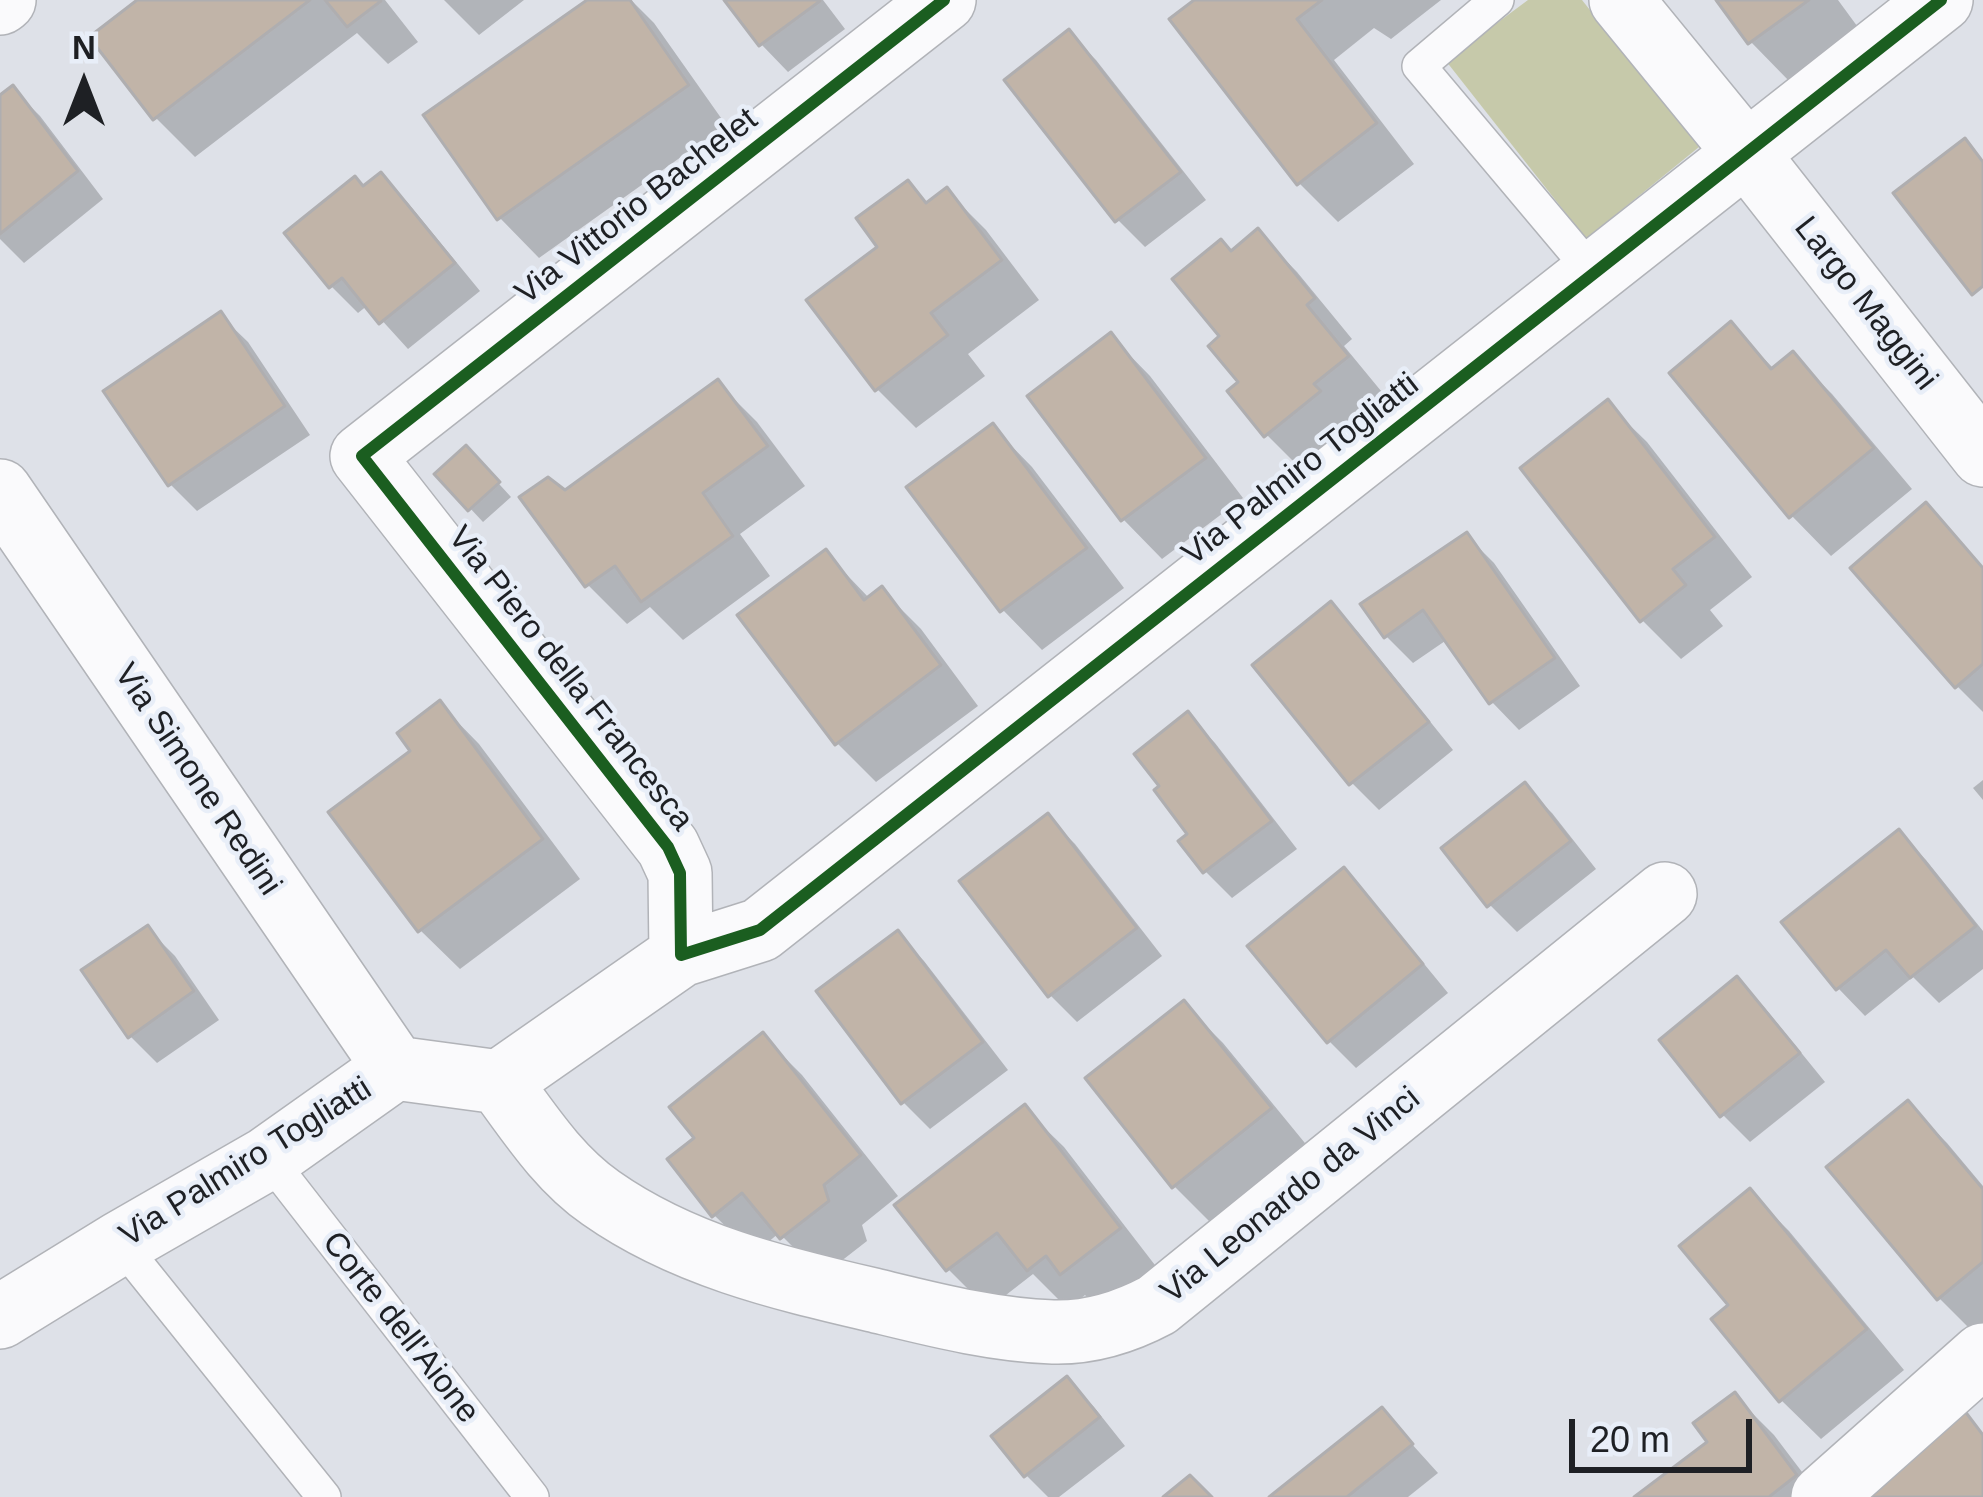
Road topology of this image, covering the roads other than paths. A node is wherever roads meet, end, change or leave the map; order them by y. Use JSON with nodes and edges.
{"nodes":[{"id":1,"x":944,"y":0,"type":"edge"},
{"id":2,"x":1497,"y":0,"type":"edge"},
{"id":3,"x":1621,"y":0,"type":"edge"},
{"id":4,"x":1941,"y":0,"type":"edge"},
{"id":5,"x":1746,"y":152,"type":"junction"},
{"id":6,"x":1594,"y":274,"type":"junction"},
{"id":7,"x":1983,"y":454,"type":"edge"},
{"id":8,"x":362,"y":456,"type":"joint"},
{"id":9,"x":0,"y":491,"type":"edge"},
{"id":10,"x":1666,"y":894,"type":"dead end"},
{"id":11,"x":681,"y":955,"type":"junction"},
{"id":12,"x":395,"y":1068,"type":"junction"},
{"id":13,"x":500,"y":1082,"type":"junction"},
{"id":14,"x":268,"y":1158,"type":"junction"},
{"id":15,"x":120,"y":1243,"type":"junction"},
{"id":16,"x":0,"y":1317,"type":"edge"},
{"id":17,"x":1983,"y":1355,"type":"edge"},
{"id":18,"x":324,"y":1497,"type":"edge"},
{"id":19,"x":532,"y":1497,"type":"edge"},
{"id":20,"x":1822,"y":1497,"type":"edge"}],
"edges":[{"from":1,"to":8,"type":"street","name":"Via Vittorio Bachelet"},
{"from":2,"to":6,"type":"lane"},
{"from":3,"to":5,"type":"street","name":"Largo Maggini"},
{"from":4,"to":5,"type":"street","name":"Via Palmiro Togliatti"},
{"from":5,"to":6,"type":"street","name":"Via Palmiro Togliatti"},
{"from":5,"to":7,"type":"street","name":"Largo Maggini"},
{"from":6,"to":11,"type":"street","name":"Via Palmiro Togliatti"},
{"from":8,"to":11,"type":"street","name":"Via Piero della Francesca"},
{"from":9,"to":12,"type":"street","name":"Via Simone Redini"},
{"from":10,"to":13,"type":"street","name":"Via Leonardo da Vinci"},
{"from":11,"to":13,"type":"street","name":"Via Palmiro Togliatti"},
{"from":12,"to":13,"type":"street","name":"Via Palmiro Togliatti"},
{"from":12,"to":14,"type":"street","name":"Via Palmiro Togliatti"},
{"from":14,"to":15,"type":"street","name":"Via Palmiro Togliatti"},
{"from":14,"to":19,"type":"lane","name":"Corte dell'Aione"},
{"from":15,"to":16,"type":"street","name":"Via Palmiro Togliatti"},
{"from":15,"to":18,"type":"lane"},
{"from":17,"to":20,"type":"street"}]}
